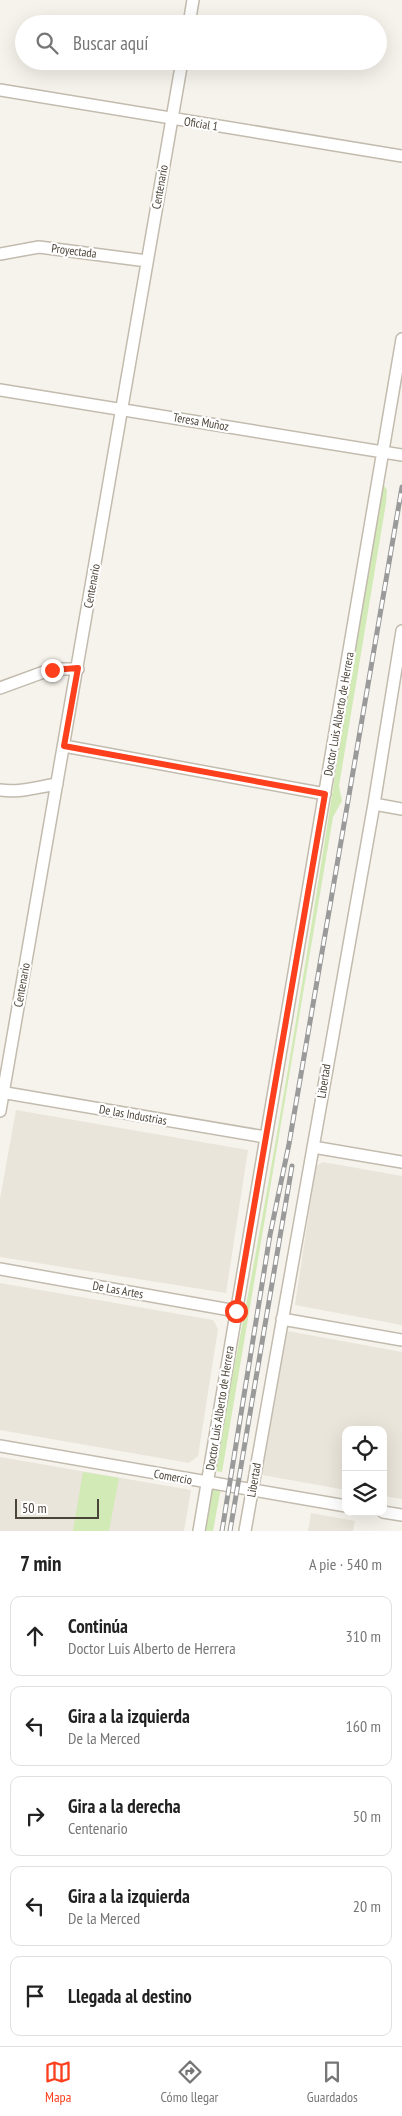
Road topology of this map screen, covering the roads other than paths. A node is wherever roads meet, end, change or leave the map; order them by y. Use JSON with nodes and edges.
{"nodes":[{"id":1,"x":193,"y":0,"type":"edge"},
{"id":2,"x":190,"y":15,"type":"edge"},
{"id":3,"x":180,"y":70,"type":"edge"},
{"id":4,"x":0,"y":90,"type":"edge"},
{"id":5,"x":172,"y":119,"type":"junction"},
{"id":6,"x":402,"y":156,"type":"edge"},
{"id":7,"x":0,"y":254,"type":"edge"},
{"id":8,"x":147,"y":261,"type":"junction"},
{"id":9,"x":402,"y":339,"type":"edge"},
{"id":10,"x":0,"y":390,"type":"edge"},
{"id":11,"x":123,"y":409,"type":"junction"},
{"id":12,"x":382,"y":452,"type":"junction"},
{"id":13,"x":402,"y":455,"type":"edge"},
{"id":14,"x":402,"y":631,"type":"edge"},
{"id":15,"x":78,"y":668,"type":"junction"},
{"id":16,"x":0,"y":688,"type":"edge"},
{"id":17,"x":64,"y":746,"type":"junction"},
{"id":18,"x":57,"y":784,"type":"junction"},
{"id":19,"x":0,"y":790,"type":"edge"},
{"id":20,"x":325,"y":794,"type":"junction"},
{"id":21,"x":374,"y":804,"type":"junction"},
{"id":22,"x":402,"y":809,"type":"edge"},
{"id":23,"x":2,"y":1093,"type":"edge"},
{"id":24,"x":0,"y":1111,"type":"edge"},
{"id":25,"x":265,"y":1138,"type":"junction"},
{"id":26,"x":314,"y":1147,"type":"junction"},
{"id":27,"x":402,"y":1162,"type":"edge"},
{"id":28,"x":0,"y":1269,"type":"edge"},
{"id":29,"x":236,"y":1311,"type":"junction"},
{"id":30,"x":282,"y":1320,"type":"junction"},
{"id":31,"x":402,"y":1340,"type":"edge"},
{"id":32,"x":0,"y":1446,"type":"edge"},
{"id":33,"x":208,"y":1484,"type":"junction"},
{"id":34,"x":252,"y":1490,"type":"junction"},
{"id":35,"x":342,"y":1505,"type":"edge"},
{"id":36,"x":387,"y":1513,"type":"edge"},
{"id":37,"x":402,"y":1515,"type":"edge"},
{"id":38,"x":199,"y":1531,"type":"edge"},
{"id":39,"x":245,"y":1531,"type":"edge"}],
"edges":[{"from":1,"to":2,"type":"street"},
{"from":3,"to":5,"type":"street","name":"Centenario"},
{"from":4,"to":5,"type":"street","name":"Oficial 1"},
{"from":5,"to":6,"type":"street","name":"Oficial 1"},
{"from":5,"to":8,"type":"street","name":"Centenario"},
{"from":7,"to":8,"type":"street","name":"Proyectada"},
{"from":8,"to":11,"type":"street","name":"Centenario"},
{"from":9,"to":12,"type":"street","name":"Doctor Luis Alberto de Herrera"},
{"from":10,"to":11,"type":"street","name":"Teresa Muñoz"},
{"from":11,"to":12,"type":"street","name":"Teresa Muñoz"},
{"from":11,"to":15,"type":"street","name":"Centenario"},
{"from":12,"to":13,"type":"street","name":"Teresa Muñoz"},
{"from":12,"to":20,"type":"street","name":"Doctor Luis Alberto de Herrera"},
{"from":14,"to":21,"type":"street","name":"Libertad"},
{"from":15,"to":16,"type":"street"},
{"from":15,"to":17,"type":"street","name":"Centenario"},
{"from":17,"to":18,"type":"street","name":"Centenario"},
{"from":17,"to":20,"type":"street"},
{"from":18,"to":19,"type":"street"},
{"from":18,"to":23,"type":"street","name":"Centenario"},
{"from":20,"to":25,"type":"street","name":"Doctor Luis Alberto de Herrera"},
{"from":21,"to":22,"type":"street"},
{"from":21,"to":26,"type":"street","name":"Libertad"},
{"from":23,"to":24,"type":"street","name":"Centenario"},
{"from":23,"to":25,"type":"street","name":"De las Industrias"},
{"from":25,"to":29,"type":"street","name":"Doctor Luis Alberto de Herrera"},
{"from":26,"to":27,"type":"street"},
{"from":26,"to":30,"type":"street","name":"Libertad"},
{"from":28,"to":29,"type":"street","name":"De Las Artes"},
{"from":29,"to":33,"type":"street","name":"Doctor Luis Alberto de Herrera"},
{"from":30,"to":31,"type":"street"},
{"from":30,"to":34,"type":"street","name":"Libertad"},
{"from":32,"to":33,"type":"street","name":"Comercio"},
{"from":33,"to":34,"type":"street","name":"Comercio"},
{"from":33,"to":38,"type":"street","name":"Doctor Luis Alberto de Herrera"},
{"from":34,"to":35,"type":"street","name":"Comercio"},
{"from":34,"to":39,"type":"street","name":"Libertad"},
{"from":36,"to":37,"type":"street"}]}
